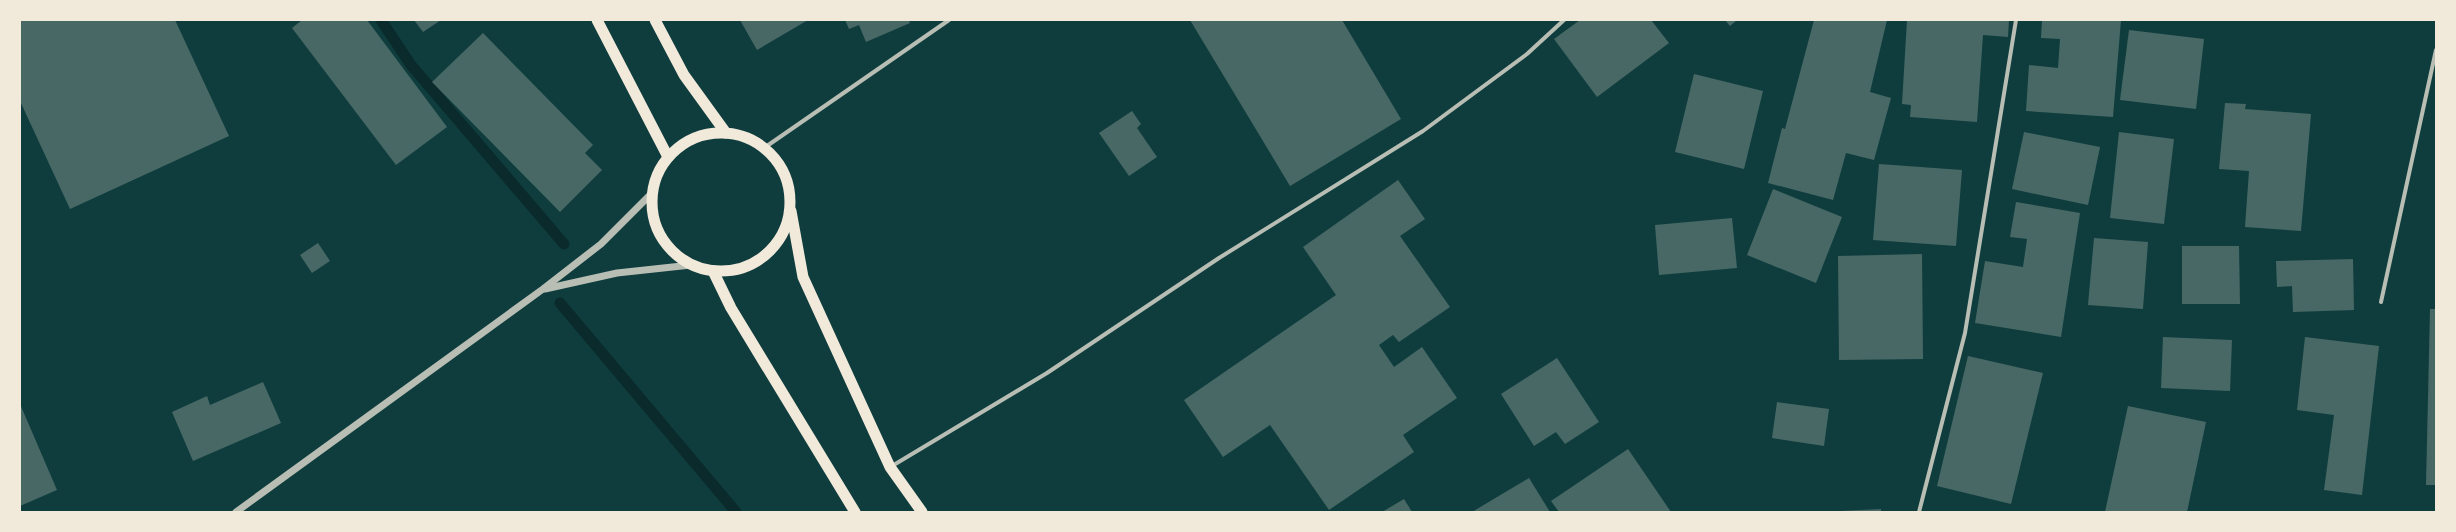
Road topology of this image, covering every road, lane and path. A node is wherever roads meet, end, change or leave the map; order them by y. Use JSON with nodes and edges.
{"nodes":[{"id":1,"x":597,"y":20,"type":"edge"},
{"id":2,"x":655,"y":20,"type":"edge"},
{"id":3,"x":949,"y":20,"type":"edge"},
{"id":4,"x":1564,"y":20,"type":"edge"},
{"id":5,"x":2016,"y":20,"type":"edge"},
{"id":6,"x":2436,"y":50,"type":"edge"},
{"id":7,"x":726,"y":133,"type":"junction"},
{"id":8,"x":764,"y":148,"type":"junction"},
{"id":9,"x":668,"y":157,"type":"junction"},
{"id":10,"x":652,"y":193,"type":"junction"},
{"id":11,"x":790,"y":211,"type":"junction"},
{"id":12,"x":691,"y":265,"type":"junction"},
{"id":13,"x":713,"y":272,"type":"junction"},
{"id":14,"x":543,"y":289,"type":"junction"},
{"id":15,"x":2382,"y":302,"type":"dead end"},
{"id":16,"x":890,"y":467,"type":"junction"},
{"id":17,"x":236,"y":512,"type":"edge"},
{"id":18,"x":855,"y":512,"type":"edge"},
{"id":19,"x":922,"y":512,"type":"edge"},
{"id":20,"x":1919,"y":512,"type":"edge"}],
"edges":[{"from":1,"to":9,"type":"highway"},
{"from":2,"to":7,"type":"highway"},
{"from":3,"to":8,"type":"street"},
{"from":4,"to":16,"type":"street"},
{"from":5,"to":20,"type":"street"},
{"from":6,"to":15,"type":"street"},
{"from":7,"to":8,"type":"highway"},
{"from":7,"to":9,"type":"highway"},
{"from":8,"to":11,"type":"highway"},
{"from":9,"to":10,"type":"highway"},
{"from":10,"to":12,"type":"highway"},
{"from":10,"to":14,"type":"street"},
{"from":11,"to":13,"type":"highway"},
{"from":11,"to":16,"type":"highway"},
{"from":12,"to":13,"type":"highway"},
{"from":12,"to":14,"type":"street"},
{"from":13,"to":18,"type":"highway"},
{"from":14,"to":17,"type":"street"},
{"from":16,"to":19,"type":"highway"}]}
